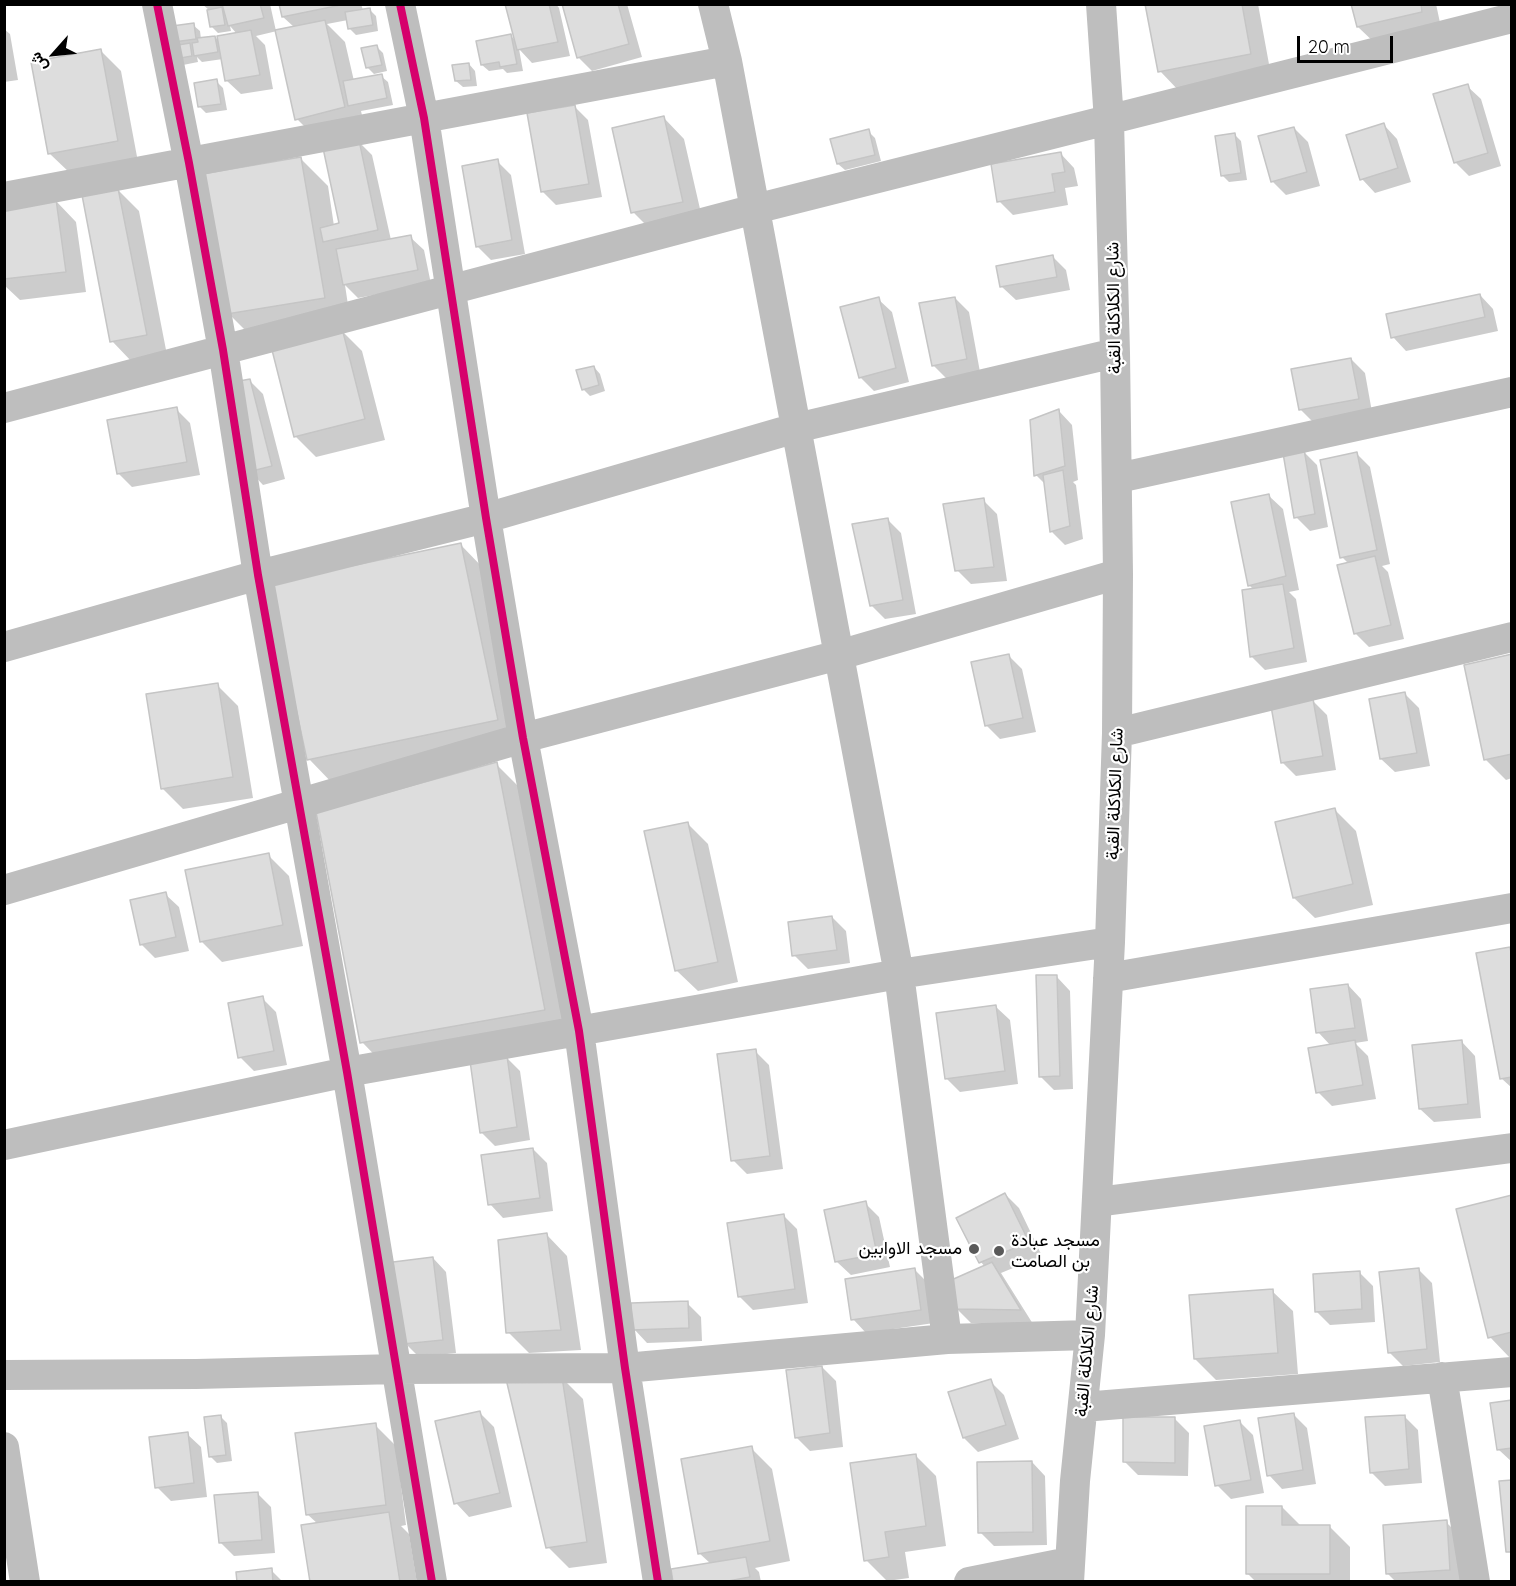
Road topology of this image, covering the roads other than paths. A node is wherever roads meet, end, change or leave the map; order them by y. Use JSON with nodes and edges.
{"nodes":[{"id":1,"x":157,"y":4,"type":"edge"},
{"id":2,"x":400,"y":4,"type":"edge"},
{"id":3,"x":713,"y":4,"type":"edge"},
{"id":4,"x":1101,"y":4,"type":"edge"},
{"id":5,"x":1512,"y":18,"type":"edge"},
{"id":6,"x":727,"y":61,"type":"junction"},
{"id":7,"x":424,"y":118,"type":"junction"},
{"id":8,"x":1109,"y":121,"type":"junction"},
{"id":9,"x":189,"y":163,"type":"junction"},
{"id":10,"x":4,"y":197,"type":"edge"},
{"id":11,"x":755,"y":209,"type":"junction"},
{"id":12,"x":449,"y":290,"type":"junction"},
{"id":13,"x":223,"y":350,"type":"junction"},
{"id":14,"x":1115,"y":353,"type":"junction"},
{"id":15,"x":1512,"y":392,"type":"edge"},
{"id":16,"x":4,"y":408,"type":"edge"},
{"id":17,"x":796,"y":428,"type":"junction"},
{"id":18,"x":1118,"y":478,"type":"junction"},
{"id":19,"x":486,"y":518,"type":"junction"},
{"id":20,"x":1118,"y":574,"type":"junction"},
{"id":21,"x":258,"y":575,"type":"junction"},
{"id":22,"x":1512,"y":637,"type":"edge"},
{"id":23,"x":4,"y":647,"type":"edge"},
{"id":24,"x":839,"y":655,"type":"junction"},
{"id":25,"x":1118,"y":733,"type":"junction"},
{"id":26,"x":523,"y":738,"type":"junction"},
{"id":27,"x":299,"y":803,"type":"junction"},
{"id":28,"x":4,"y":890,"type":"edge"},
{"id":29,"x":1512,"y":908,"type":"edge"},
{"id":30,"x":1110,"y":942,"type":"junction"},
{"id":31,"x":899,"y":974,"type":"junction"},
{"id":32,"x":1108,"y":978,"type":"junction"},
{"id":33,"x":579,"y":1031,"type":"junction"},
{"id":34,"x":347,"y":1072,"type":"junction"},
{"id":35,"x":4,"y":1145,"type":"edge"},
{"id":36,"x":1512,"y":1148,"type":"edge"},
{"id":37,"x":1097,"y":1202,"type":"junction"},
{"id":38,"x":1090,"y":1335,"type":"junction"},
{"id":39,"x":947,"y":1339,"type":"junction"},
{"id":40,"x":397,"y":1368,"type":"junction"},
{"id":41,"x":625,"y":1368,"type":"junction"},
{"id":42,"x":1512,"y":1372,"type":"edge"},
{"id":43,"x":4,"y":1375,"type":"edge"},
{"id":44,"x":1442,"y":1377,"type":"junction"},
{"id":45,"x":1083,"y":1407,"type":"junction"},
{"id":46,"x":4,"y":1448,"type":"edge"},
{"id":47,"x":1069,"y":1572,"type":"edge"},
{"id":48,"x":25,"y":1581,"type":"edge"},
{"id":49,"x":432,"y":1581,"type":"edge"},
{"id":50,"x":658,"y":1581,"type":"edge"},
{"id":51,"x":969,"y":1581,"type":"edge"},
{"id":52,"x":1475,"y":1581,"type":"edge"}],
"edges":[{"from":1,"to":9,"type":"street"},
{"from":2,"to":7,"type":"street"},
{"from":3,"to":6,"type":"street"},
{"from":4,"to":8,"type":"street","name":"شارع الكلاكلة القبة"},
{"from":5,"to":8,"type":"street"},
{"from":6,"to":7,"type":"street"},
{"from":6,"to":11,"type":"street"},
{"from":7,"to":9,"type":"street"},
{"from":7,"to":12,"type":"street"},
{"from":8,"to":11,"type":"street"},
{"from":8,"to":14,"type":"street","name":"شارع الكلاكلة القبة"},
{"from":9,"to":10,"type":"street"},
{"from":9,"to":13,"type":"street"},
{"from":11,"to":12,"type":"street"},
{"from":11,"to":17,"type":"street"},
{"from":12,"to":13,"type":"street"},
{"from":12,"to":19,"type":"street"},
{"from":13,"to":16,"type":"street"},
{"from":13,"to":21,"type":"street"},
{"from":14,"to":17,"type":"street"},
{"from":14,"to":18,"type":"street","name":"شارع الكلاكلة القبة"},
{"from":15,"to":18,"type":"street"},
{"from":17,"to":19,"type":"street"},
{"from":17,"to":24,"type":"street"},
{"from":18,"to":20,"type":"street","name":"شارع الكلاكلة القبة"},
{"from":19,"to":21,"type":"street"},
{"from":19,"to":26,"type":"street"},
{"from":20,"to":24,"type":"street"},
{"from":20,"to":25,"type":"street","name":"شارع الكلاكلة القبة"},
{"from":21,"to":23,"type":"street"},
{"from":21,"to":27,"type":"street"},
{"from":22,"to":25,"type":"street"},
{"from":24,"to":26,"type":"street"},
{"from":24,"to":31,"type":"street"},
{"from":25,"to":30,"type":"street","name":"شارع الكلاكلة القبة"},
{"from":26,"to":27,"type":"street"},
{"from":26,"to":33,"type":"street"},
{"from":27,"to":28,"type":"street"},
{"from":27,"to":34,"type":"street"},
{"from":29,"to":32,"type":"street"},
{"from":30,"to":31,"type":"street"},
{"from":30,"to":32,"type":"street","name":"شارع الكلاكلة القبة"},
{"from":31,"to":33,"type":"street"},
{"from":31,"to":39,"type":"street"},
{"from":32,"to":37,"type":"street","name":"شارع الكلاكلة القبة"},
{"from":33,"to":34,"type":"street"},
{"from":33,"to":41,"type":"street"},
{"from":34,"to":35,"type":"street"},
{"from":34,"to":40,"type":"street"},
{"from":36,"to":37,"type":"street"},
{"from":37,"to":38,"type":"street","name":"شارع الكلاكلة القبة"},
{"from":38,"to":39,"type":"street"},
{"from":38,"to":45,"type":"street","name":"شارع الكلاكلة القبة"},
{"from":39,"to":41,"type":"street"},
{"from":40,"to":41,"type":"street"},
{"from":40,"to":43,"type":"street"},
{"from":40,"to":49,"type":"street"},
{"from":41,"to":50,"type":"street"},
{"from":42,"to":44,"type":"street"},
{"from":44,"to":45,"type":"street"},
{"from":44,"to":52,"type":"street"},
{"from":45,"to":47,"type":"street","name":"شارع الكلاكلة القبة"},
{"from":46,"to":48,"type":"street"},
{"from":47,"to":51,"type":"street"}]}
